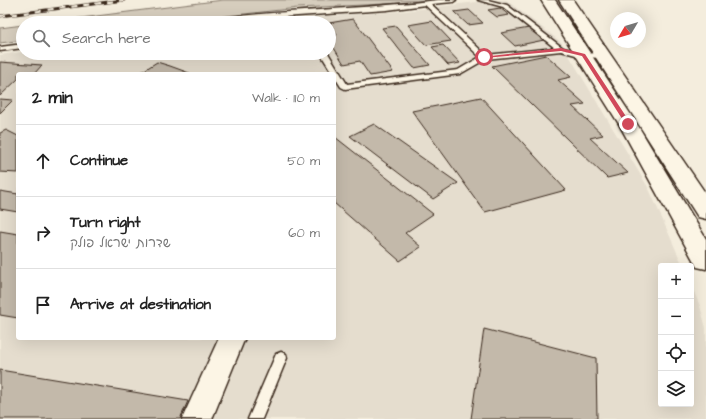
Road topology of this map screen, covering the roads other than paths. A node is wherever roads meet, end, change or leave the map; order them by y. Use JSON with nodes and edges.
{"nodes":[{"id":1,"x":454,"y":0,"type":"edge"},
{"id":2,"x":481,"y":0,"type":"edge"},
{"id":3,"x":548,"y":0,"type":"edge"},
{"id":4,"x":566,"y":0,"type":"edge"},
{"id":5,"x":428,"y":4,"type":"junction"},
{"id":6,"x":300,"y":13,"type":"junction"},
{"id":7,"x":258,"y":16,"type":"edge"},
{"id":8,"x":302,"y":16,"type":"edge"},
{"id":9,"x":16,"y":47,"type":"edge"},
{"id":10,"x":0,"y":50,"type":"edge"},
{"id":11,"x":561,"y":50,"type":"junction"},
{"id":12,"x":583,"y":55,"type":"junction"},
{"id":13,"x":603,"y":56,"type":"junction"},
{"id":14,"x":484,"y":57,"type":"junction"},
{"id":15,"x":328,"y":60,"type":"edge"},
{"id":16,"x":336,"y":72,"type":"edge"},
{"id":17,"x":336,"y":72,"type":"edge"},
{"id":18,"x":706,"y":211,"type":"edge"},
{"id":19,"x":706,"y":260,"type":"edge"},
{"id":20,"x":231,"y":340,"type":"edge"},
{"id":21,"x":281,"y":358,"type":"dead end"},
{"id":22,"x":196,"y":419,"type":"edge"},
{"id":23,"x":255,"y":419,"type":"edge"}],
"edges":[{"from":1,"to":5,"type":"lane"},
{"from":2,"to":11,"type":"lane"},
{"from":3,"to":12,"type":"street"},
{"from":4,"to":13,"type":"street"},
{"from":5,"to":6,"type":"lane"},
{"from":5,"to":14,"type":"lane"},
{"from":6,"to":7,"type":"lane"},
{"from":6,"to":8,"type":"lane"},
{"from":9,"to":10,"type":"lane"},
{"from":11,"to":12,"type":"lane"},
{"from":11,"to":14,"type":"lane"},
{"from":12,"to":13,"type":"lane"},
{"from":12,"to":19,"type":"street"},
{"from":13,"to":18,"type":"street"},
{"from":14,"to":16,"type":"lane"},
{"from":15,"to":17,"type":"lane"},
{"from":20,"to":22,"type":"street"},
{"from":21,"to":23,"type":"lane"}]}
